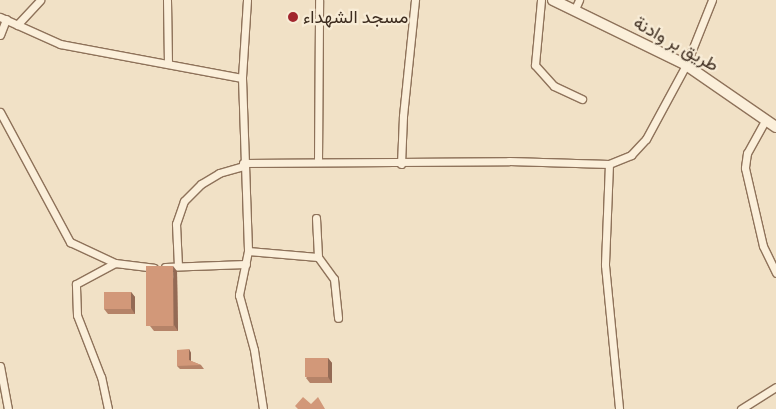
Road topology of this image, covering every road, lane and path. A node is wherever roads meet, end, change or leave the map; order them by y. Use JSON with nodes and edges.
{"nodes":[{"id":1,"x":40,"y":0,"type":"edge"},
{"id":2,"x":167,"y":0,"type":"edge"},
{"id":3,"x":247,"y":0,"type":"edge"},
{"id":4,"x":319,"y":0,"type":"edge"},
{"id":5,"x":416,"y":0,"type":"edge"},
{"id":6,"x":541,"y":0,"type":"edge"},
{"id":7,"x":553,"y":0,"type":"edge"},
{"id":8,"x":712,"y":0,"type":"edge"},
{"id":9,"x":577,"y":4,"type":"edge"},
{"id":10,"x":3,"y":18,"type":"edge"},
{"id":11,"x":17,"y":25,"type":"junction"},
{"id":12,"x":0,"y":35,"type":"edge"},
{"id":13,"x":168,"y":64,"type":"junction"},
{"id":14,"x":686,"y":65,"type":"junction"},
{"id":15,"x":242,"y":78,"type":"junction"},
{"id":16,"x":582,"y":99,"type":"dead end"},
{"id":17,"x":0,"y":112,"type":"edge"},
{"id":18,"x":766,"y":119,"type":"junction"},
{"id":19,"x":776,"y":127,"type":"edge"},
{"id":20,"x":318,"y":162,"type":"junction"},
{"id":21,"x":401,"y":164,"type":"junction"},
{"id":22,"x":609,"y":164,"type":"junction"},
{"id":23,"x":243,"y":165,"type":"junction"},
{"id":24,"x":316,"y":218,"type":"dead end"},
{"id":25,"x":248,"y":251,"type":"junction"},
{"id":26,"x":318,"y":257,"type":"junction"},
{"id":27,"x":115,"y":263,"type":"junction"},
{"id":28,"x":246,"y":264,"type":"junction"},
{"id":29,"x":178,"y":266,"type":"junction"},
{"id":30,"x":776,"y":273,"type":"edge"},
{"id":31,"x":338,"y":318,"type":"dead end"},
{"id":32,"x":0,"y":366,"type":"edge"},
{"id":33,"x":1,"y":384,"type":"edge"},
{"id":34,"x":776,"y":387,"type":"edge"},
{"id":35,"x":8,"y":409,"type":"edge"},
{"id":36,"x":108,"y":409,"type":"edge"},
{"id":37,"x":263,"y":409,"type":"edge"},
{"id":38,"x":619,"y":409,"type":"edge"},
{"id":39,"x":741,"y":409,"type":"edge"}],
"edges":[{"from":1,"to":11,"type":"street"},
{"from":2,"to":13,"type":"street"},
{"from":3,"to":15,"type":"street"},
{"from":4,"to":20,"type":"street"},
{"from":5,"to":21,"type":"street"},
{"from":6,"to":16,"type":"street"},
{"from":7,"to":9,"type":"street","name":"طريق بر وادنة"},
{"from":8,"to":14,"type":"street"},
{"from":9,"to":14,"type":"street","name":"طريق بر وادنة"},
{"from":10,"to":11,"type":"street"},
{"from":10,"to":12,"type":"street"},
{"from":11,"to":13,"type":"street"},
{"from":13,"to":15,"type":"street"},
{"from":14,"to":18,"type":"street","name":"طريق بر وادنة"},
{"from":14,"to":22,"type":"street"},
{"from":15,"to":23,"type":"street"},
{"from":17,"to":27,"type":"street"},
{"from":18,"to":19,"type":"street","name":"طريق بر وادنة"},
{"from":18,"to":30,"type":"street"},
{"from":20,"to":21,"type":"street"},
{"from":20,"to":23,"type":"street"},
{"from":21,"to":22,"type":"street"},
{"from":22,"to":38,"type":"street"},
{"from":23,"to":25,"type":"street"},
{"from":23,"to":29,"type":"street"},
{"from":24,"to":26,"type":"street"},
{"from":25,"to":26,"type":"street"},
{"from":25,"to":28,"type":"street"},
{"from":26,"to":31,"type":"street"},
{"from":27,"to":29,"type":"street"},
{"from":27,"to":36,"type":"street"},
{"from":28,"to":29,"type":"street"},
{"from":28,"to":37,"type":"street"},
{"from":32,"to":33,"type":"street"},
{"from":33,"to":35,"type":"street"},
{"from":34,"to":39,"type":"street"}]}
